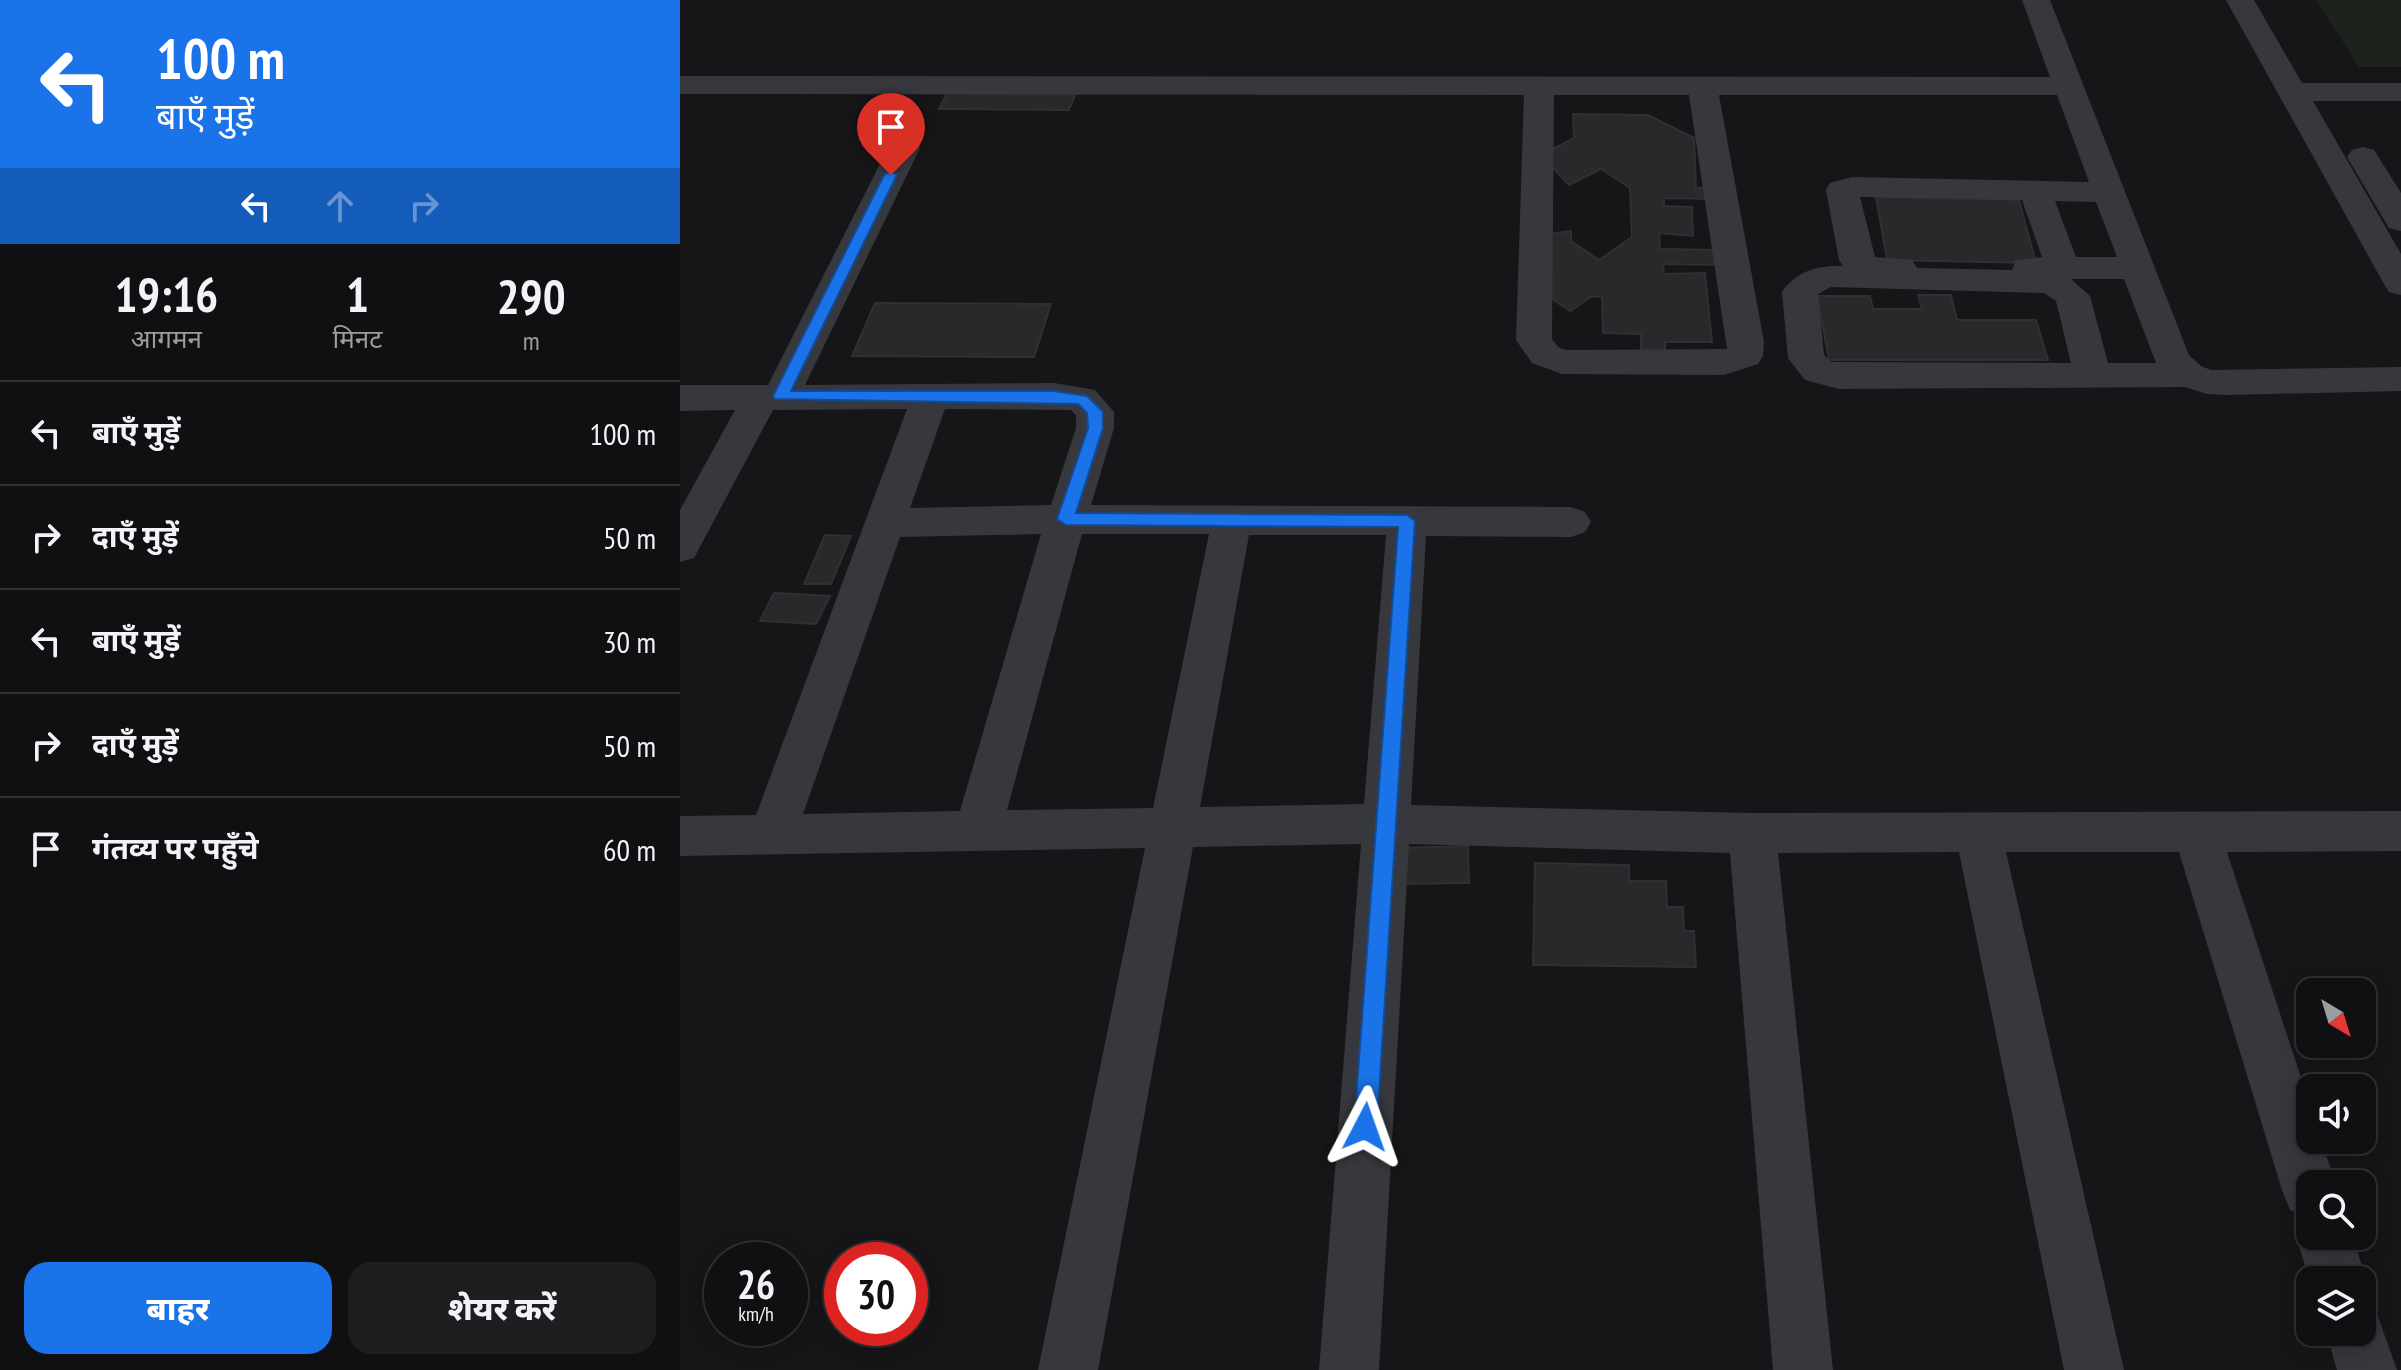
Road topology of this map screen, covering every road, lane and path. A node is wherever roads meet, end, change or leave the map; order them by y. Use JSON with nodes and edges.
{"nodes":[{"id":1,"x":2036,"y":0,"type":"edge"},
{"id":2,"x":2240,"y":0,"type":"edge"},
{"id":3,"x":2270,"y":0,"type":"edge"},
{"id":4,"x":680,"y":85,"type":"edge"},
{"id":5,"x":2070,"y":86,"type":"junction"},
{"id":6,"x":1539,"y":96,"type":"junction"},
{"id":7,"x":1704,"y":96,"type":"junction"},
{"id":8,"x":2399,"y":107,"type":"edge"},
{"id":9,"x":2324,"y":109,"type":"junction"},
{"id":10,"x":904,"y":148,"type":"dead end"},
{"id":11,"x":2035,"y":191,"type":"junction"},
{"id":12,"x":2110,"y":192,"type":"junction"},
{"id":13,"x":2401,"y":221,"type":"edge"},
{"id":14,"x":2063,"y":268,"type":"junction"},
{"id":15,"x":2138,"y":268,"type":"junction"},
{"id":16,"x":2401,"y":284,"type":"edge"},
{"id":17,"x":2188,"y":375,"type":"junction"},
{"id":18,"x":2093,"y":376,"type":"junction"},
{"id":19,"x":2401,"y":379,"type":"edge"},
{"id":20,"x":771,"y":396,"type":"junction"},
{"id":21,"x":931,"y":396,"type":"junction"},
{"id":22,"x":680,"y":398,"type":"edge"},
{"id":23,"x":1066,"y":519,"type":"junction"},
{"id":24,"x":1232,"y":520,"type":"junction"},
{"id":25,"x":1407,"y":521,"type":"junction"},
{"id":26,"x":1571,"y":522,"type":"dead end"},
{"id":27,"x":885,"y":523,"type":"junction"},
{"id":28,"x":680,"y":547,"type":"edge"},
{"id":29,"x":1386,"y":824,"type":"junction"},
{"id":30,"x":1172,"y":828,"type":"junction"},
{"id":31,"x":978,"y":830,"type":"junction"},
{"id":32,"x":1978,"y":831,"type":"junction"},
{"id":33,"x":2401,"y":831,"type":"edge"},
{"id":34,"x":1752,"y":833,"type":"junction"},
{"id":35,"x":2197,"y":833,"type":"junction"},
{"id":36,"x":772,"y":834,"type":"junction"},
{"id":37,"x":680,"y":836,"type":"edge"},
{"id":38,"x":2304,"y":1170,"type":"edge"},
{"id":39,"x":2359,"y":1346,"type":"edge"},
{"id":40,"x":1068,"y":1370,"type":"edge"},
{"id":41,"x":1349,"y":1370,"type":"edge"},
{"id":42,"x":1803,"y":1370,"type":"edge"},
{"id":43,"x":2094,"y":1370,"type":"edge"},
{"id":44,"x":2367,"y":1370,"type":"edge"}],
"edges":[{"from":1,"to":5,"type":"street"},
{"from":2,"to":9,"type":"street"},
{"from":3,"to":9,"type":"street"},
{"from":4,"to":6,"type":"street"},
{"from":5,"to":7,"type":"street"},
{"from":5,"to":12,"type":"street"},
{"from":6,"to":7,"type":"street"},
{"from":6,"to":7,"type":"street"},
{"from":8,"to":9,"type":"street"},
{"from":9,"to":13,"type":"street"},
{"from":9,"to":16,"type":"street"},
{"from":10,"to":20,"type":"street"},
{"from":11,"to":12,"type":"street"},
{"from":11,"to":14,"type":"street"},
{"from":11,"to":14,"type":"street"},
{"from":12,"to":15,"type":"street"},
{"from":14,"to":15,"type":"street"},
{"from":15,"to":17,"type":"street"},
{"from":17,"to":18,"type":"street"},
{"from":17,"to":19,"type":"street"},
{"from":18,"to":18,"type":"street"},
{"from":20,"to":21,"type":"street"},
{"from":20,"to":22,"type":"street"},
{"from":20,"to":28,"type":"street"},
{"from":21,"to":23,"type":"street"},
{"from":21,"to":27,"type":"street"},
{"from":23,"to":24,"type":"street"},
{"from":23,"to":27,"type":"street"},
{"from":23,"to":31,"type":"street"},
{"from":24,"to":25,"type":"street"},
{"from":24,"to":30,"type":"street"},
{"from":25,"to":26,"type":"street"},
{"from":25,"to":29,"type":"street"},
{"from":27,"to":36,"type":"street"},
{"from":29,"to":30,"type":"street"},
{"from":29,"to":34,"type":"street"},
{"from":29,"to":41,"type":"street"},
{"from":30,"to":31,"type":"street"},
{"from":30,"to":40,"type":"street"},
{"from":31,"to":36,"type":"street"},
{"from":32,"to":34,"type":"street"},
{"from":32,"to":35,"type":"street"},
{"from":32,"to":43,"type":"street"},
{"from":33,"to":35,"type":"street"},
{"from":34,"to":42,"type":"street"},
{"from":35,"to":38,"type":"street"},
{"from":36,"to":37,"type":"street"},
{"from":39,"to":44,"type":"street"}]}
